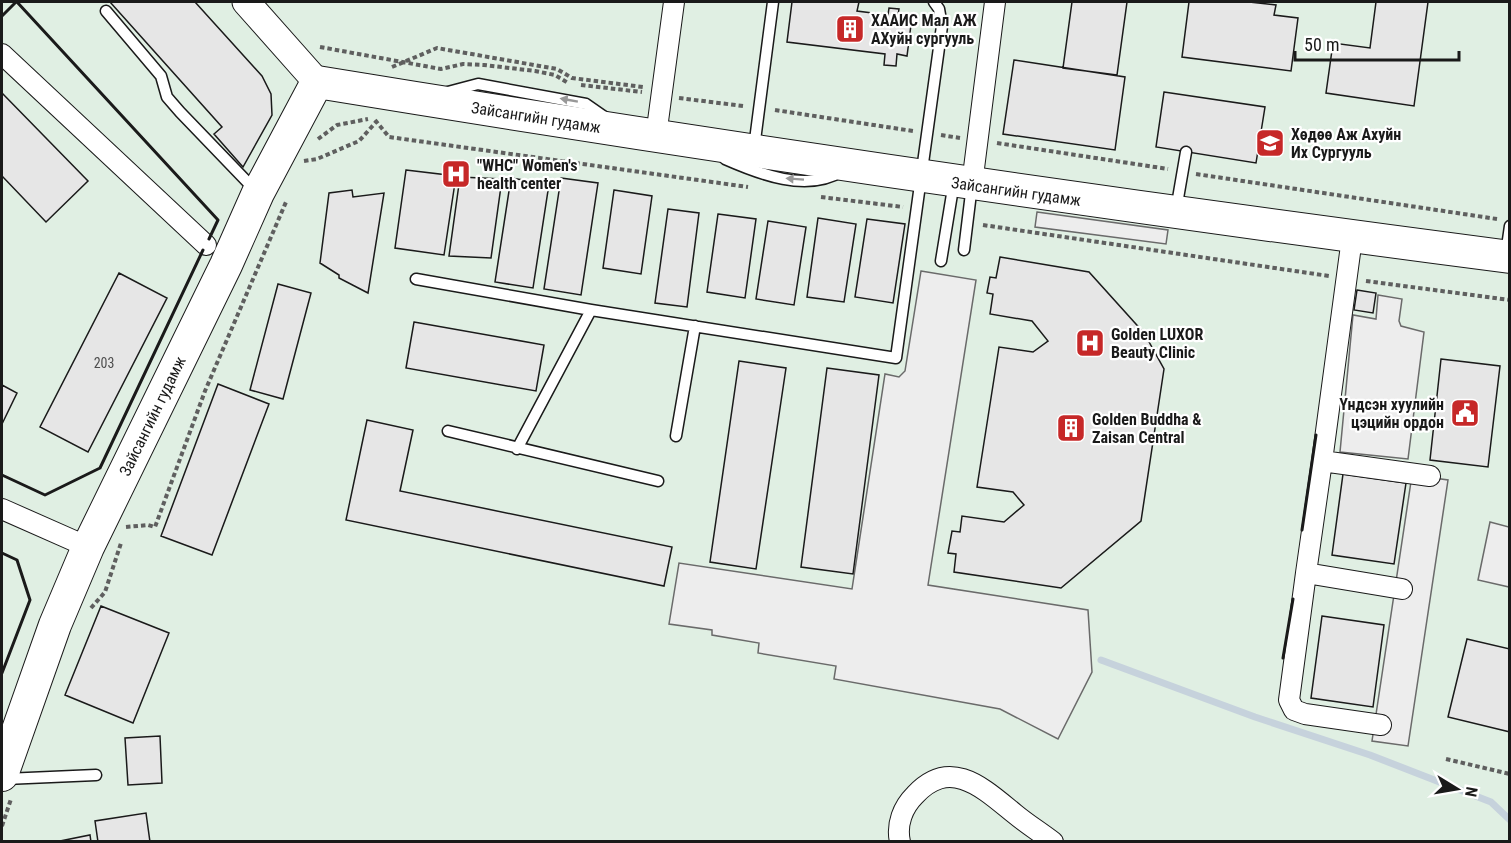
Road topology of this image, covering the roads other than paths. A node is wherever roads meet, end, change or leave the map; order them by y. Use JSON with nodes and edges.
{"nodes":[{"id":1,"x":246,"y":2,"type":"edge"},
{"id":2,"x":674,"y":2,"type":"edge"},
{"id":3,"x":773,"y":2,"type":"edge"},
{"id":4,"x":934,"y":2,"type":"edge"},
{"id":5,"x":995,"y":2,"type":"edge"},
{"id":6,"x":106,"y":11,"type":"dead end"},
{"id":7,"x":2,"y":54,"type":"edge"},
{"id":8,"x":317,"y":82,"type":"junction"},
{"id":9,"x":666,"y":137,"type":"junction"},
{"id":10,"x":753,"y":151,"type":"junction"},
{"id":11,"x":1186,"y":152,"type":"dead end"},
{"id":12,"x":850,"y":166,"type":"junction"},
{"id":13,"x":922,"y":177,"type":"junction"},
{"id":14,"x":963,"y":183,"type":"junction"},
{"id":15,"x":258,"y":194,"type":"junction"},
{"id":16,"x":1175,"y":213,"type":"junction"},
{"id":17,"x":1509,"y":226,"type":"edge"},
{"id":18,"x":1352,"y":238,"type":"junction"},
{"id":19,"x":964,"y":250,"type":"dead end"},
{"id":20,"x":216,"y":255,"type":"junction"},
{"id":21,"x":1507,"y":257,"type":"edge"},
{"id":22,"x":941,"y":261,"type":"dead end"},
{"id":23,"x":416,"y":279,"type":"dead end"},
{"id":24,"x":591,"y":310,"type":"junction"},
{"id":25,"x":695,"y":326,"type":"junction"},
{"id":26,"x":448,"y":431,"type":"dead end"},
{"id":27,"x":676,"y":436,"type":"dead end"},
{"id":28,"x":517,"y":449,"type":"junction"},
{"id":29,"x":1322,"y":461,"type":"junction"},
{"id":30,"x":1430,"y":476,"type":"dead end"},
{"id":31,"x":658,"y":481,"type":"dead end"},
{"id":32,"x":2,"y":509,"type":"edge"},
{"id":33,"x":88,"y":548,"type":"junction"},
{"id":34,"x":1306,"y":573,"type":"junction"},
{"id":35,"x":1402,"y":589,"type":"dead end"},
{"id":36,"x":1381,"y":725,"type":"dead end"},
{"id":37,"x":96,"y":775,"type":"dead end"},
{"id":38,"x":2,"y":777,"type":"edge"},
{"id":39,"x":900,"y":842,"type":"edge"},
{"id":40,"x":1053,"y":842,"type":"edge"}],
"edges":[{"from":1,"to":8,"type":"street"},
{"from":2,"to":9,"type":"street"},
{"from":3,"to":10,"type":"lane"},
{"from":4,"to":13,"type":"lane"},
{"from":5,"to":14,"type":"street"},
{"from":6,"to":15,"type":"lane"},
{"from":7,"to":20,"type":"street"},
{"from":8,"to":9,"type":"main road","name":"Зайсангийн гудамж"},
{"from":8,"to":15,"type":"main road","name":"Зайсангийн гудамж"},
{"from":9,"to":10,"type":"main road","name":"Зайсангийн гудамж"},
{"from":12,"to":9,"type":"lane","one_way":true},
{"from":10,"to":12,"type":"main road","name":"Зайсангийн гудамж"},
{"from":11,"to":16,"type":"lane"},
{"from":12,"to":13,"type":"main road","name":"Зайсангийн гудамж"},
{"from":13,"to":14,"type":"main road","name":"Зайсангийн гудамж"},
{"from":13,"to":25,"type":"lane"},
{"from":14,"to":16,"type":"main road","name":"Зайсангийн гудамж"},
{"from":14,"to":19,"type":"lane"},
{"from":14,"to":22,"type":"lane"},
{"from":15,"to":20,"type":"main road","name":"Зайсангийн гудамж"},
{"from":16,"to":18,"type":"main road","name":"Зайсангийн гудамж"},
{"from":17,"to":21,"type":"lane"},
{"from":18,"to":21,"type":"main road","name":"Зайсангийн гудамж"},
{"from":18,"to":29,"type":"street"},
{"from":20,"to":33,"type":"main road","name":"Зайсангийн гудамж"},
{"from":23,"to":24,"type":"lane"},
{"from":24,"to":25,"type":"lane"},
{"from":24,"to":28,"type":"lane"},
{"from":25,"to":27,"type":"lane"},
{"from":26,"to":28,"type":"lane"},
{"from":28,"to":31,"type":"lane"},
{"from":29,"to":30,"type":"street"},
{"from":29,"to":34,"type":"street"},
{"from":32,"to":33,"type":"street"},
{"from":33,"to":38,"type":"main road","name":"Зайсангийн гудамж"},
{"from":34,"to":35,"type":"street"},
{"from":34,"to":36,"type":"street"},
{"from":37,"to":38,"type":"lane"},
{"from":39,"to":40,"type":"street"}]}
